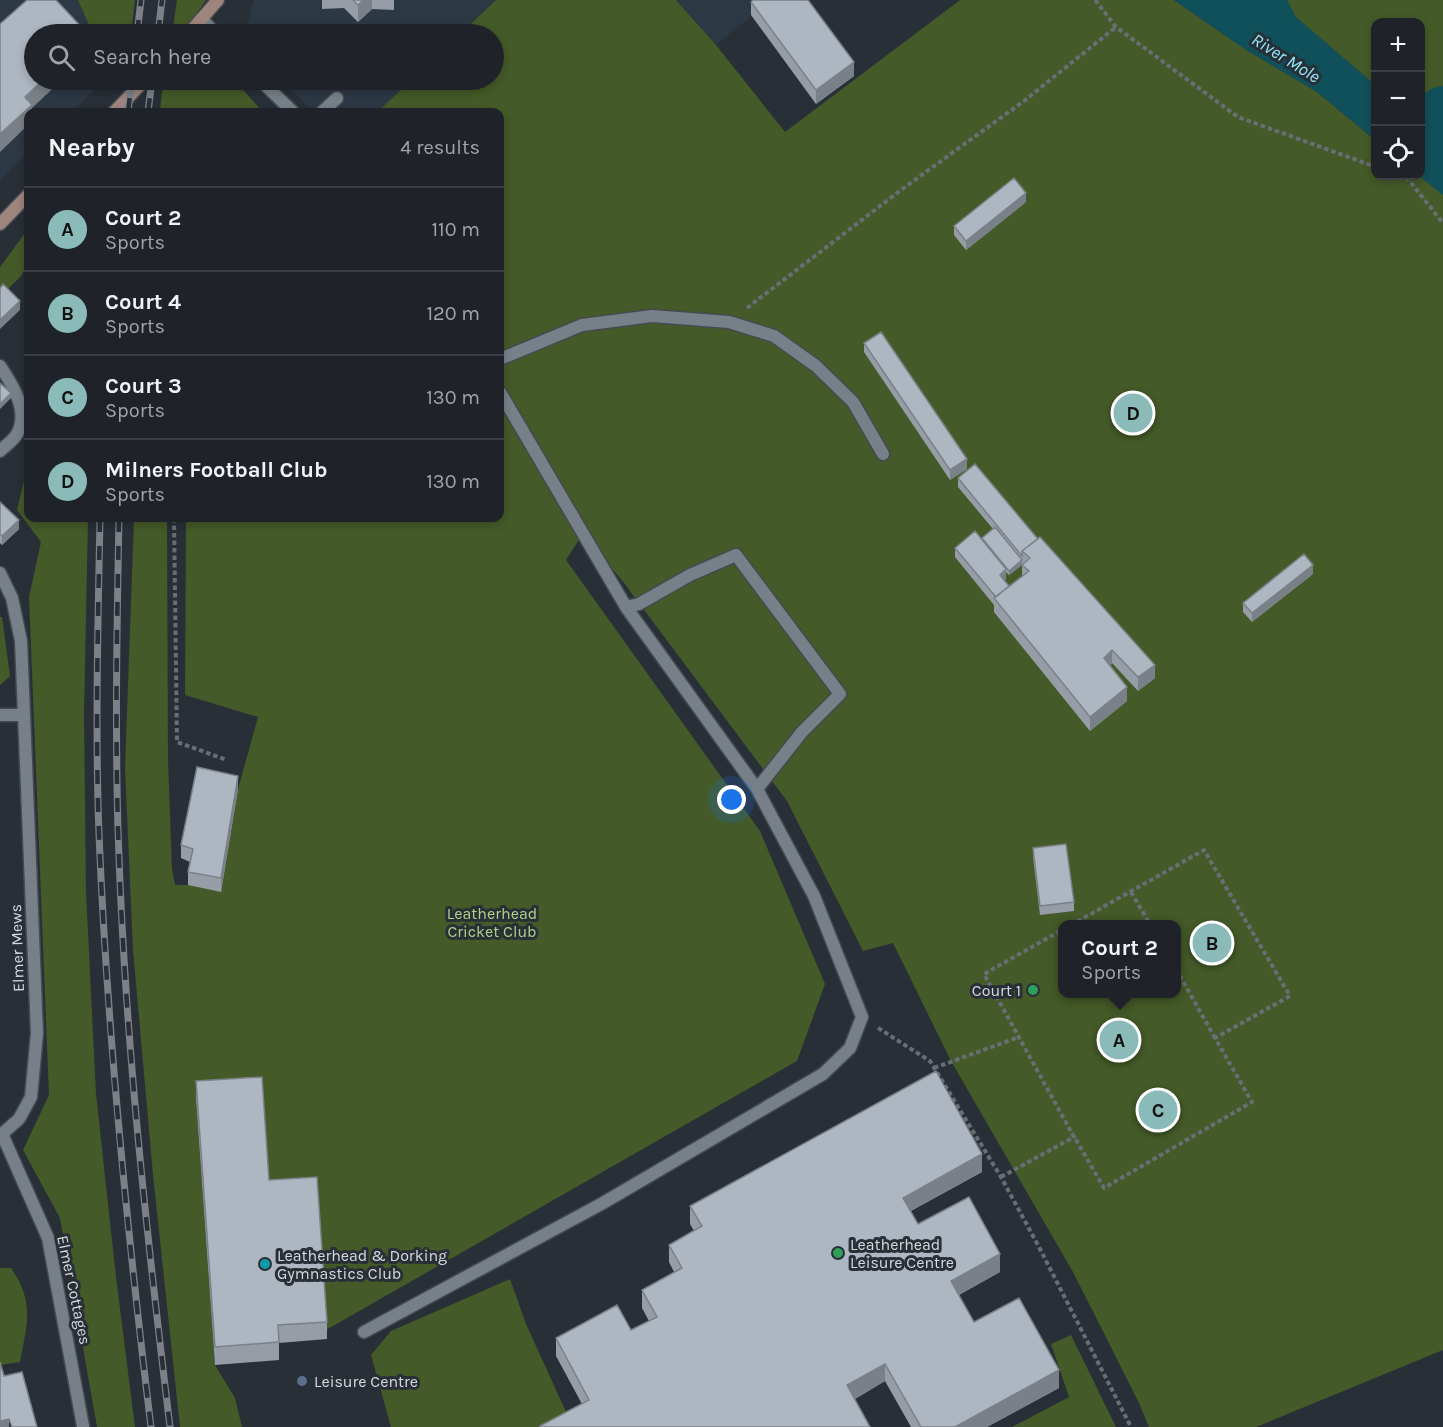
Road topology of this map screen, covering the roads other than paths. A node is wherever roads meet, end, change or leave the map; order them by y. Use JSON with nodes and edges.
{"nodes":[{"id":1,"x":219,"y":0,"type":"edge"},
{"id":2,"x":202,"y":19,"type":"junction"},
{"id":3,"x":197,"y":24,"type":"edge"},
{"id":4,"x":207,"y":24,"type":"edge"},
{"id":5,"x":135,"y":90,"type":"edge"},
{"id":6,"x":270,"y":90,"type":"edge"},
{"id":7,"x":337,"y":98,"type":"dead end"},
{"id":8,"x":118,"y":108,"type":"edge"},
{"id":9,"x":289,"y":108,"type":"edge"},
{"id":10,"x":326,"y":108,"type":"edge"},
{"id":11,"x":24,"y":199,"type":"edge"},
{"id":12,"x":0,"y":224,"type":"edge"},
{"id":13,"x":504,"y":357,"type":"edge"},
{"id":14,"x":0,"y":366,"type":"edge"},
{"id":15,"x":504,"y":399,"type":"edge"},
{"id":16,"x":0,"y":451,"type":"edge"},
{"id":17,"x":883,"y":454,"type":"dead end"},
{"id":18,"x":0,"y":573,"type":"edge"},
{"id":19,"x":626,"y":607,"type":"junction"},
{"id":20,"x":0,"y":715,"type":"edge"},
{"id":21,"x":24,"y":715,"type":"junction"},
{"id":22,"x":757,"y":789,"type":"junction"},
{"id":23,"x":1,"y":1134,"type":"edge"},
{"id":24,"x":364,"y":1332,"type":"dead end"},
{"id":25,"x":84,"y":1426,"type":"edge"}],
"edges":[{"from":1,"to":2,"type":"main road"},
{"from":2,"to":3,"type":"main road"},
{"from":2,"to":4,"type":"lane"},
{"from":5,"to":8,"type":"main road"},
{"from":6,"to":9,"type":"lane"},
{"from":7,"to":10,"type":"lane"},
{"from":11,"to":12,"type":"main road"},
{"from":13,"to":17,"type":"lane"},
{"from":14,"to":16,"type":"lane"},
{"from":15,"to":19,"type":"lane"},
{"from":18,"to":21,"type":"lane","name":"Elmer Mews"},
{"from":19,"to":22,"type":"lane"},
{"from":19,"to":22,"type":"lane"},
{"from":20,"to":21,"type":"lane"},
{"from":21,"to":23,"type":"lane","name":"Elmer Mews"},
{"from":22,"to":24,"type":"lane"},
{"from":23,"to":25,"type":"lane","name":"Elmer Cottages"}]}
